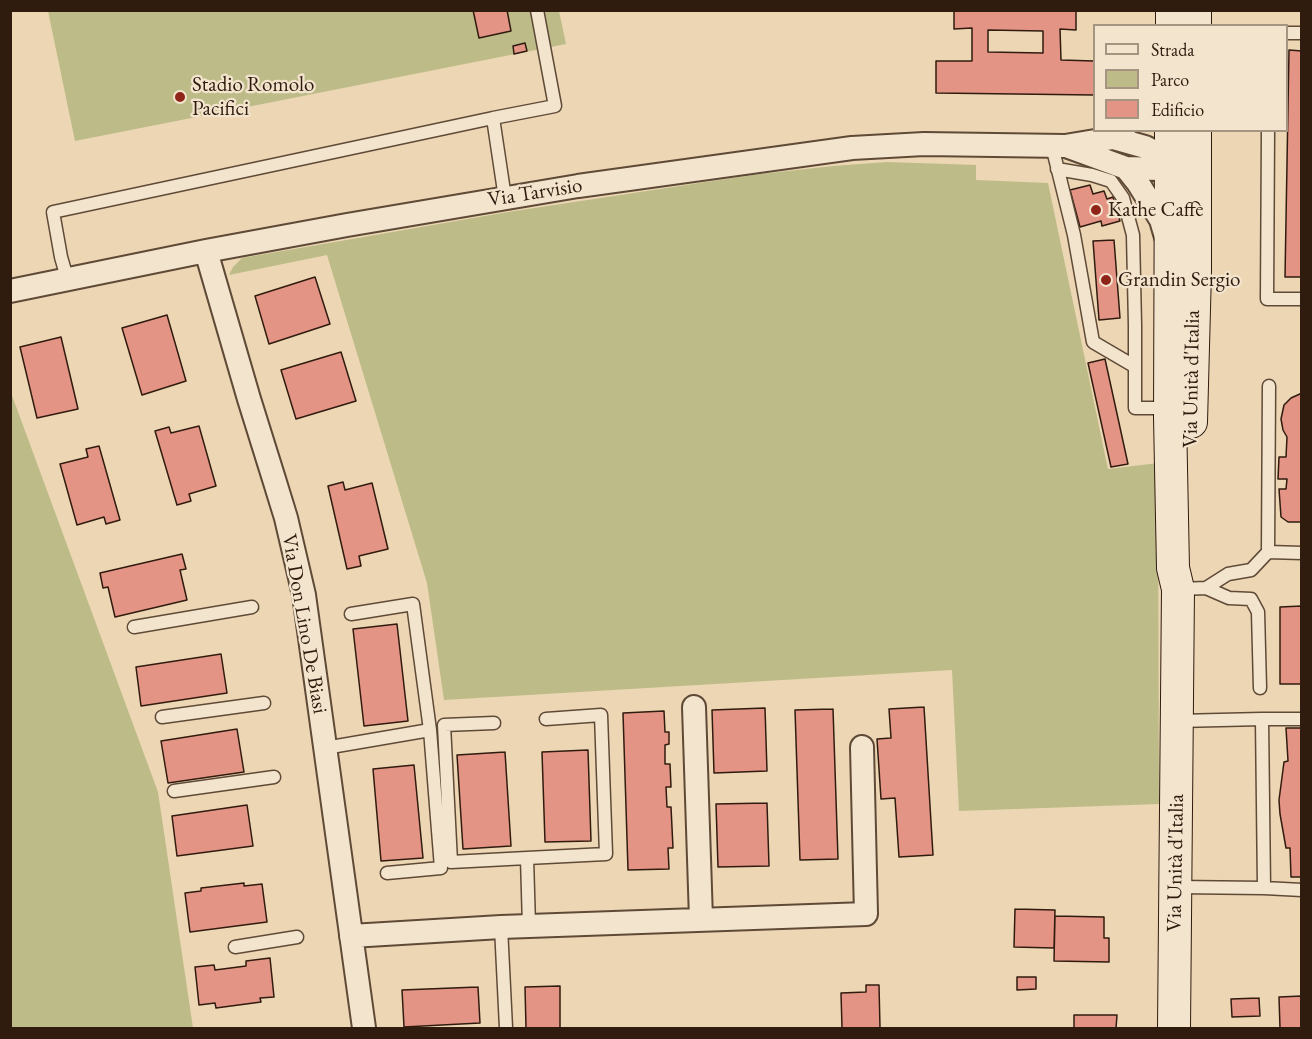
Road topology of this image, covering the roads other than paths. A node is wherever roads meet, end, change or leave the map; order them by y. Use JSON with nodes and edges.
{"nodes":[{"id":1,"x":537,"y":10,"type":"edge"},
{"id":2,"x":493,"y":118,"type":"junction"},
{"id":3,"x":1268,"y":132,"type":"edge"},
{"id":4,"x":1119,"y":134,"type":"edge"},
{"id":5,"x":1058,"y":146,"type":"junction"},
{"id":6,"x":1182,"y":153,"type":"edge"},
{"id":7,"x":1126,"y":168,"type":"junction"},
{"id":8,"x":1057,"y":169,"type":"junction"},
{"id":9,"x":505,"y":198,"type":"junction"},
{"id":10,"x":206,"y":251,"type":"junction"},
{"id":11,"x":1171,"y":255,"type":"junction"},
{"id":12,"x":67,"y":278,"type":"junction"},
{"id":13,"x":10,"y":291,"type":"edge"},
{"id":14,"x":1302,"y":298,"type":"edge"},
{"id":15,"x":1134,"y":366,"type":"junction"},
{"id":16,"x":1269,"y":386,"type":"dead end"},
{"id":17,"x":1170,"y":408,"type":"junction"},
{"id":18,"x":1268,"y":552,"type":"junction"},
{"id":19,"x":1302,"y":553,"type":"edge"},
{"id":20,"x":1192,"y":589,"type":"junction"},
{"id":21,"x":252,"y":608,"type":"dead end"},
{"id":22,"x":351,"y":614,"type":"dead end"},
{"id":23,"x":134,"y":627,"type":"dead end"},
{"id":24,"x":1260,"y":688,"type":"dead end"},
{"id":25,"x":264,"y":703,"type":"dead end"},
{"id":26,"x":694,"y":707,"type":"dead end"},
{"id":27,"x":162,"y":717,"type":"dead end"},
{"id":28,"x":546,"y":719,"type":"dead end"},
{"id":29,"x":1262,"y":719,"type":"junction"},
{"id":30,"x":1302,"y":719,"type":"edge"},
{"id":31,"x":1178,"y":721,"type":"junction"},
{"id":32,"x":494,"y":723,"type":"dead end"},
{"id":33,"x":430,"y":730,"type":"junction"},
{"id":34,"x":862,"y":747,"type":"dead end"},
{"id":35,"x":325,"y":748,"type":"junction"},
{"id":36,"x":274,"y":777,"type":"dead end"},
{"id":37,"x":174,"y":791,"type":"dead end"},
{"id":38,"x":527,"y":858,"type":"junction"},
{"id":39,"x":387,"y":873,"type":"dead end"},
{"id":40,"x":1175,"y":888,"type":"junction"},
{"id":41,"x":1264,"y":888,"type":"junction"},
{"id":42,"x":1302,"y":890,"type":"edge"},
{"id":43,"x":701,"y":919,"type":"junction"},
{"id":44,"x":529,"y":926,"type":"junction"},
{"id":45,"x":501,"y":927,"type":"junction"},
{"id":46,"x":351,"y":936,"type":"junction"},
{"id":47,"x":297,"y":937,"type":"dead end"},
{"id":48,"x":235,"y":947,"type":"dead end"},
{"id":49,"x":364,"y":1029,"type":"edge"},
{"id":50,"x":506,"y":1029,"type":"edge"},
{"id":51,"x":1174,"y":1029,"type":"edge"}],
"edges":[{"from":1,"to":2,"type":"lane"},
{"from":2,"to":9,"type":"lane"},
{"from":2,"to":12,"type":"lane"},
{"from":3,"to":14,"type":"lane"},
{"from":4,"to":5,"type":"street","name":"Via Tarvisio"},
{"from":4,"to":6,"type":"street","name":"Via Tarvisio"},
{"from":5,"to":7,"type":"street","name":"Via Tarvisio"},
{"from":5,"to":8,"type":"lane"},
{"from":5,"to":9,"type":"street","name":"Via Tarvisio"},
{"from":6,"to":7,"type":"street","name":"Via Tarvisio"},
{"from":6,"to":11,"type":"main road","name":"Via Unità d'Italia"},
{"from":6,"to":20,"type":"main road","name":"Via Unità d'Italia"},
{"from":7,"to":11,"type":"street"},
{"from":8,"to":15,"type":"lane"},
{"from":8,"to":15,"type":"lane"},
{"from":9,"to":10,"type":"street","name":"Via Tarvisio"},
{"from":10,"to":12,"type":"street","name":"Via Tarvisio"},
{"from":10,"to":35,"type":"street","name":"Via Don Lino De Biasi"},
{"from":11,"to":17,"type":"main road","name":"Via Unità d'Italia"},
{"from":12,"to":13,"type":"street","name":"Via Tarvisio"},
{"from":15,"to":17,"type":"lane"},
{"from":16,"to":18,"type":"lane"},
{"from":17,"to":20,"type":"main road","name":"Via Unità d'Italia"},
{"from":18,"to":19,"type":"lane"},
{"from":18,"to":20,"type":"lane"},
{"from":20,"to":24,"type":"lane"},
{"from":20,"to":31,"type":"main road","name":"Via Unità d'Italia"},
{"from":21,"to":23,"type":"lane"},
{"from":22,"to":33,"type":"lane"},
{"from":25,"to":27,"type":"lane"},
{"from":26,"to":43,"type":"street"},
{"from":28,"to":38,"type":"lane"},
{"from":29,"to":30,"type":"lane"},
{"from":29,"to":31,"type":"lane"},
{"from":29,"to":41,"type":"lane"},
{"from":31,"to":40,"type":"main road","name":"Via Unità d'Italia"},
{"from":32,"to":38,"type":"lane"},
{"from":33,"to":35,"type":"lane"},
{"from":33,"to":39,"type":"lane"},
{"from":34,"to":43,"type":"street"},
{"from":35,"to":46,"type":"street","name":"Via Don Lino De Biasi"},
{"from":36,"to":37,"type":"lane"},
{"from":38,"to":44,"type":"lane"},
{"from":40,"to":41,"type":"lane"},
{"from":40,"to":51,"type":"main road","name":"Via Unità d'Italia"},
{"from":41,"to":42,"type":"lane"},
{"from":43,"to":44,"type":"street"},
{"from":44,"to":45,"type":"street"},
{"from":45,"to":46,"type":"street"},
{"from":45,"to":50,"type":"lane"},
{"from":46,"to":49,"type":"street","name":"Via Don Lino De Biasi"},
{"from":47,"to":48,"type":"lane"}]}
